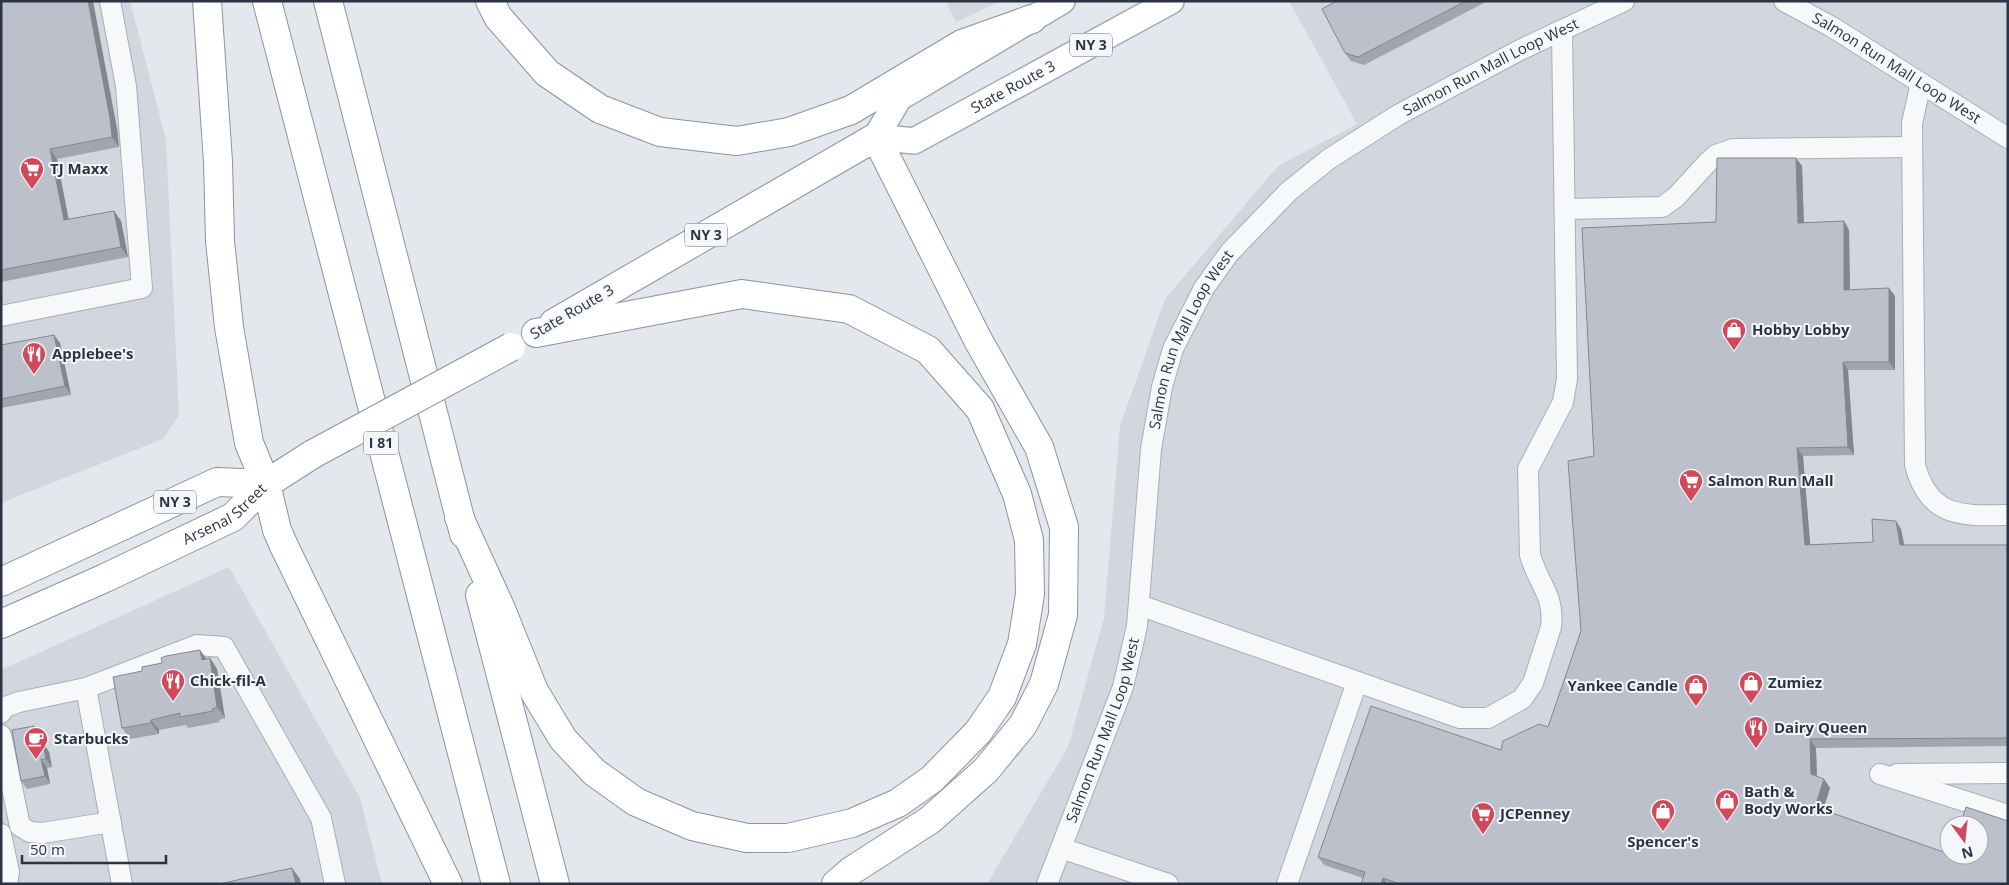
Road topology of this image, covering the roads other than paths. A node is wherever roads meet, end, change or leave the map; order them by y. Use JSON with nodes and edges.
{"nodes":[{"id":1,"x":110,"y":1,"type":"edge"},
{"id":2,"x":207,"y":1,"type":"edge"},
{"id":3,"x":267,"y":1,"type":"edge"},
{"id":4,"x":328,"y":1,"type":"edge"},
{"id":5,"x":490,"y":1,"type":"edge"},
{"id":6,"x":1062,"y":1,"type":"edge"},
{"id":7,"x":1171,"y":1,"type":"edge"},
{"id":8,"x":1624,"y":1,"type":"edge"},
{"id":9,"x":1784,"y":1,"type":"edge"},
{"id":10,"x":1032,"y":19,"type":"junction"},
{"id":11,"x":1562,"y":30,"type":"junction"},
{"id":12,"x":1921,"y":83,"type":"junction"},
{"id":13,"x":876,"y":137,"type":"junction"},
{"id":14,"x":2008,"y":138,"type":"edge"},
{"id":15,"x":1912,"y":147,"type":"junction"},
{"id":16,"x":1564,"y":209,"type":"junction"},
{"id":17,"x":1,"y":316,"type":"edge"},
{"id":18,"x":536,"y":333,"type":"junction"},
{"id":19,"x":266,"y":484,"type":"junction"},
{"id":20,"x":2008,"y":516,"type":"edge"},
{"id":21,"x":460,"y":517,"type":"junction"},
{"id":22,"x":1,"y":582,"type":"edge"},
{"id":23,"x":1139,"y":605,"type":"junction"},
{"id":24,"x":1,"y":624,"type":"edge"},
{"id":25,"x":1357,"y":682,"type":"junction"},
{"id":26,"x":86,"y":688,"type":"junction"},
{"id":27,"x":1,"y":713,"type":"edge"},
{"id":28,"x":1,"y":735,"type":"edge"},
{"id":29,"x":2008,"y":774,"type":"edge"},
{"id":30,"x":2008,"y":815,"type":"edge"},
{"id":31,"x":111,"y":822,"type":"junction"},
{"id":32,"x":1,"y":834,"type":"edge"},
{"id":33,"x":1061,"y":848,"type":"junction"},
{"id":34,"x":7,"y":884,"type":"edge"},
{"id":35,"x":122,"y":884,"type":"edge"},
{"id":36,"x":335,"y":884,"type":"edge"},
{"id":37,"x":448,"y":884,"type":"edge"},
{"id":38,"x":496,"y":884,"type":"edge"},
{"id":39,"x":555,"y":884,"type":"edge"},
{"id":40,"x":836,"y":884,"type":"edge"},
{"id":41,"x":1047,"y":884,"type":"edge"},
{"id":42,"x":1168,"y":884,"type":"edge"},
{"id":43,"x":1287,"y":884,"type":"edge"}],
"edges":[{"from":1,"to":17,"type":"lane"},
{"from":2,"to":19,"type":"highway"},
{"from":3,"to":38,"type":"highway","number":"I 81"},
{"from":4,"to":21,"type":"highway"},
{"from":5,"to":10,"type":"highway"},
{"from":6,"to":10,"type":"main road","name":"State Route 3","number":"NY 3"},
{"from":7,"to":13,"type":"main road","name":"State Route 3","number":"NY 3"},
{"from":8,"to":11,"type":"lane","name":"Salmon Run Mall Loop West"},
{"from":9,"to":12,"type":"lane","name":"Salmon Run Mall Loop West"},
{"from":10,"to":13,"type":"main road","name":"State Route 3","number":"NY 3"},
{"from":11,"to":16,"type":"lane"},
{"from":11,"to":23,"type":"lane","name":"Salmon Run Mall Loop West"},
{"from":12,"to":14,"type":"lane","name":"Salmon Run Mall Loop West"},
{"from":12,"to":15,"type":"lane"},
{"from":13,"to":18,"type":"highway","name":"State Route 3","number":"NY 3"},
{"from":13,"to":40,"type":"highway"},
{"from":15,"to":16,"type":"lane"},
{"from":15,"to":20,"type":"lane"},
{"from":16,"to":25,"type":"lane"},
{"from":18,"to":19,"type":"highway","name":"State Route 3","number":"NY 3","bridge":true},
{"from":18,"to":21,"type":"highway"},
{"from":19,"to":22,"type":"highway","name":"Arsenal Street","number":"NY 3"},
{"from":19,"to":24,"type":"highway","name":"Arsenal Street","number":"NY 3"},
{"from":19,"to":37,"type":"highway"},
{"from":21,"to":39,"type":"highway"},
{"from":23,"to":25,"type":"lane"},
{"from":23,"to":33,"type":"lane","name":"Salmon Run Mall Loop West"},
{"from":25,"to":43,"type":"lane"},
{"from":26,"to":27,"type":"lane"},
{"from":26,"to":31,"type":"lane"},
{"from":26,"to":36,"type":"lane"},
{"from":28,"to":31,"type":"lane"},
{"from":29,"to":30,"type":"lane"},
{"from":31,"to":35,"type":"lane"},
{"from":32,"to":34,"type":"lane"},
{"from":33,"to":41,"type":"lane","name":"Salmon Run Mall Loop West"},
{"from":33,"to":42,"type":"lane"}]}
